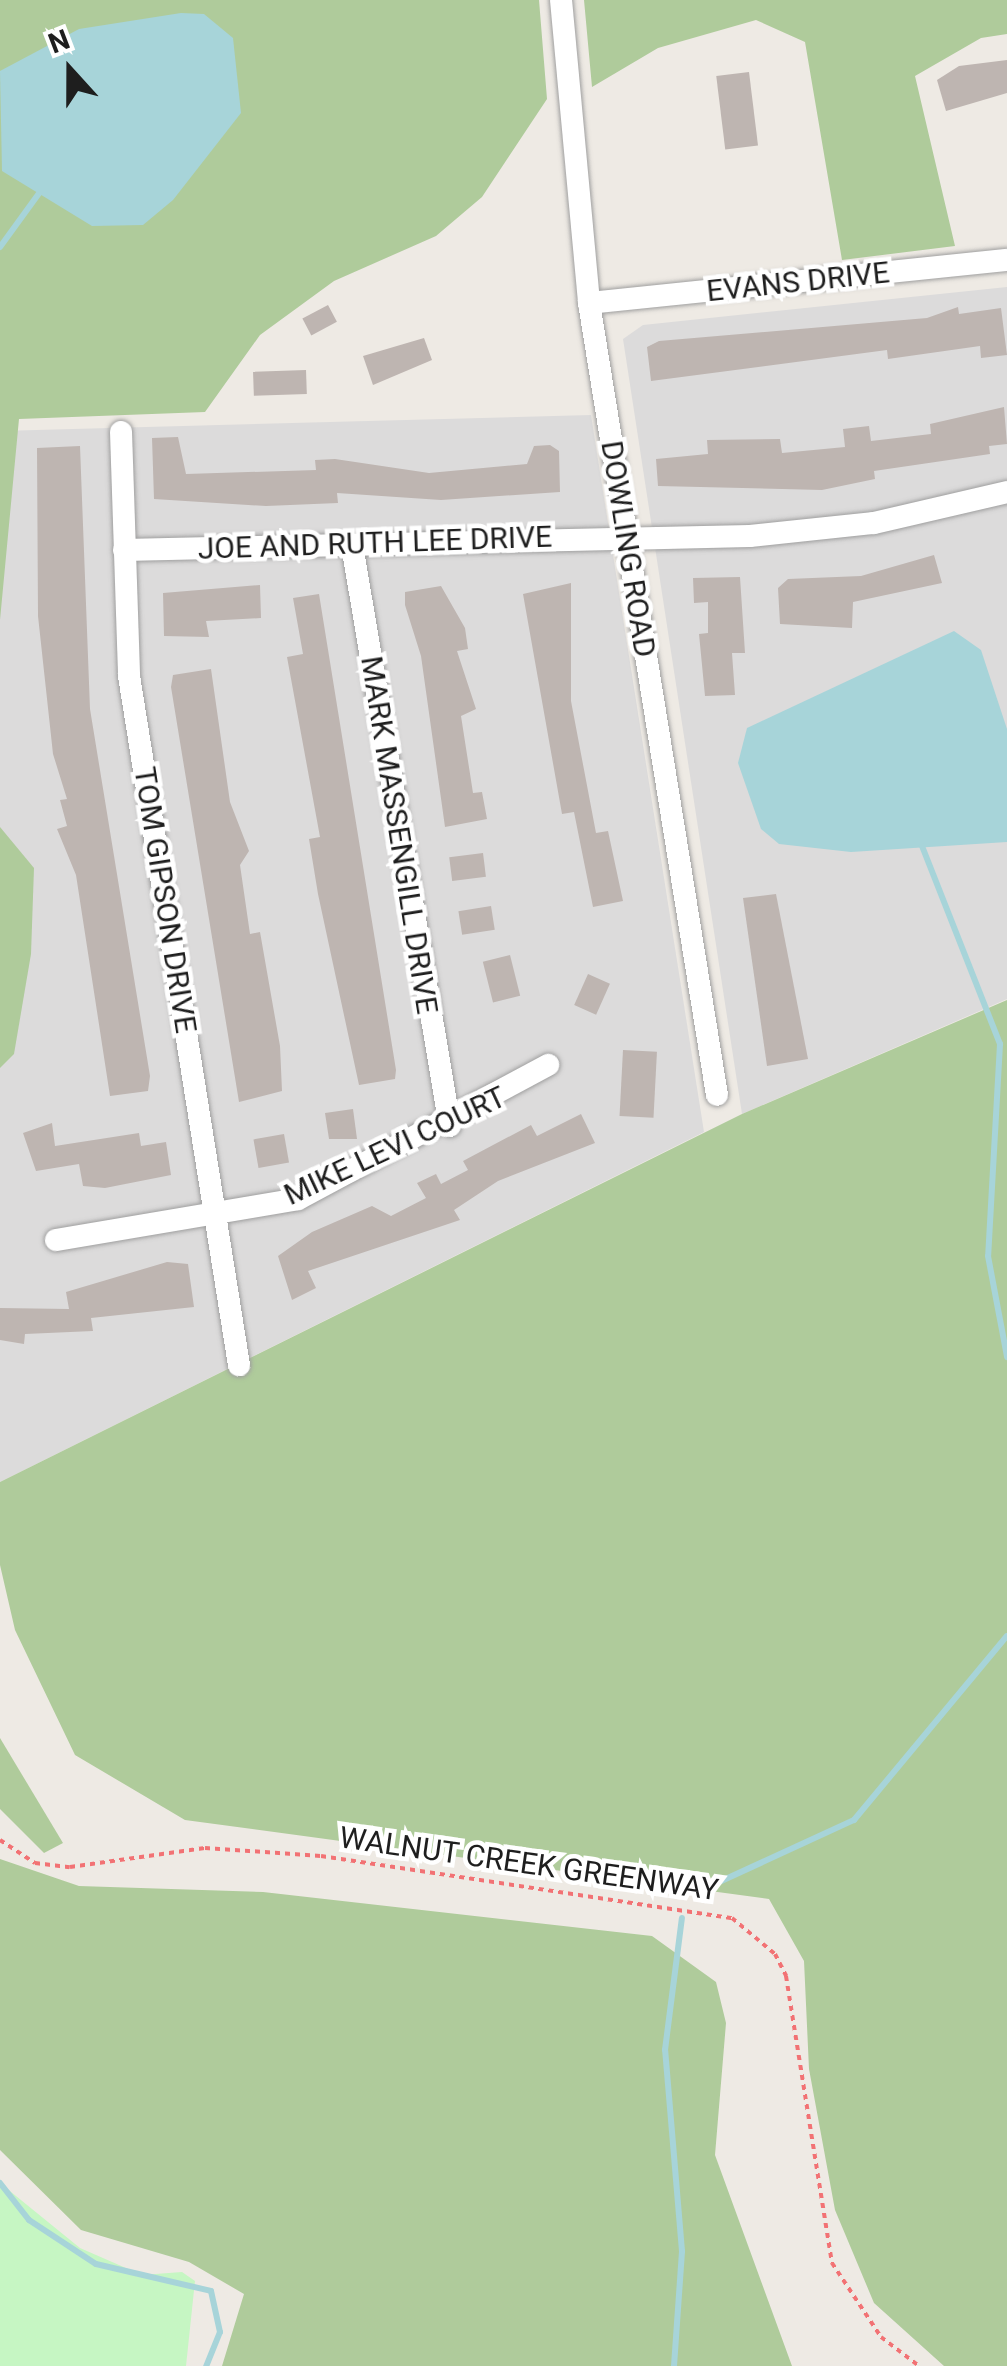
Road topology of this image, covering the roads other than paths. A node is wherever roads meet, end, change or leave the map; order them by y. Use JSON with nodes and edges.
{"nodes":[{"id":1,"x":561,"y":0,"type":"edge"},
{"id":2,"x":1007,"y":260,"type":"edge"},
{"id":3,"x":589,"y":303,"type":"junction"},
{"id":4,"x":121,"y":432,"type":"dead end"},
{"id":5,"x":1007,"y":492,"type":"edge"},
{"id":6,"x":626,"y":536,"type":"junction"},
{"id":7,"x":352,"y":544,"type":"junction"},
{"id":8,"x":124,"y":550,"type":"junction"},
{"id":9,"x":548,"y":1064,"type":"dead end"},
{"id":10,"x":717,"y":1094,"type":"dead end"},
{"id":11,"x":450,"y":1126,"type":"junction"},
{"id":12,"x":215,"y":1216,"type":"junction"},
{"id":13,"x":56,"y":1240,"type":"dead end"},
{"id":14,"x":239,"y":1365,"type":"dead end"}],
"edges":[{"from":1,"to":3,"type":"street","name":"DOWLING ROAD"},
{"from":2,"to":3,"type":"street","name":"EVANS DRIVE"},
{"from":3,"to":6,"type":"street","name":"DOWLING ROAD"},
{"from":4,"to":8,"type":"street","name":"TOM GIPSON DRIVE"},
{"from":5,"to":6,"type":"street","name":"JOE AND RUTH LEE DRIVE"},
{"from":6,"to":7,"type":"street","name":"JOE AND RUTH LEE DRIVE"},
{"from":6,"to":10,"type":"street","name":"DOWLING ROAD"},
{"from":7,"to":8,"type":"street","name":"JOE AND RUTH LEE DRIVE"},
{"from":7,"to":11,"type":"street","name":"MARK MASSENGILL DRIVE"},
{"from":8,"to":12,"type":"street","name":"TOM GIPSON DRIVE"},
{"from":9,"to":11,"type":"street","name":"MIKE LEVI COURT"},
{"from":11,"to":12,"type":"street","name":"MIKE LEVI COURT"},
{"from":12,"to":13,"type":"street","name":"MIKE LEVI COURT"},
{"from":12,"to":14,"type":"street","name":"TOM GIPSON DRIVE"}]}
